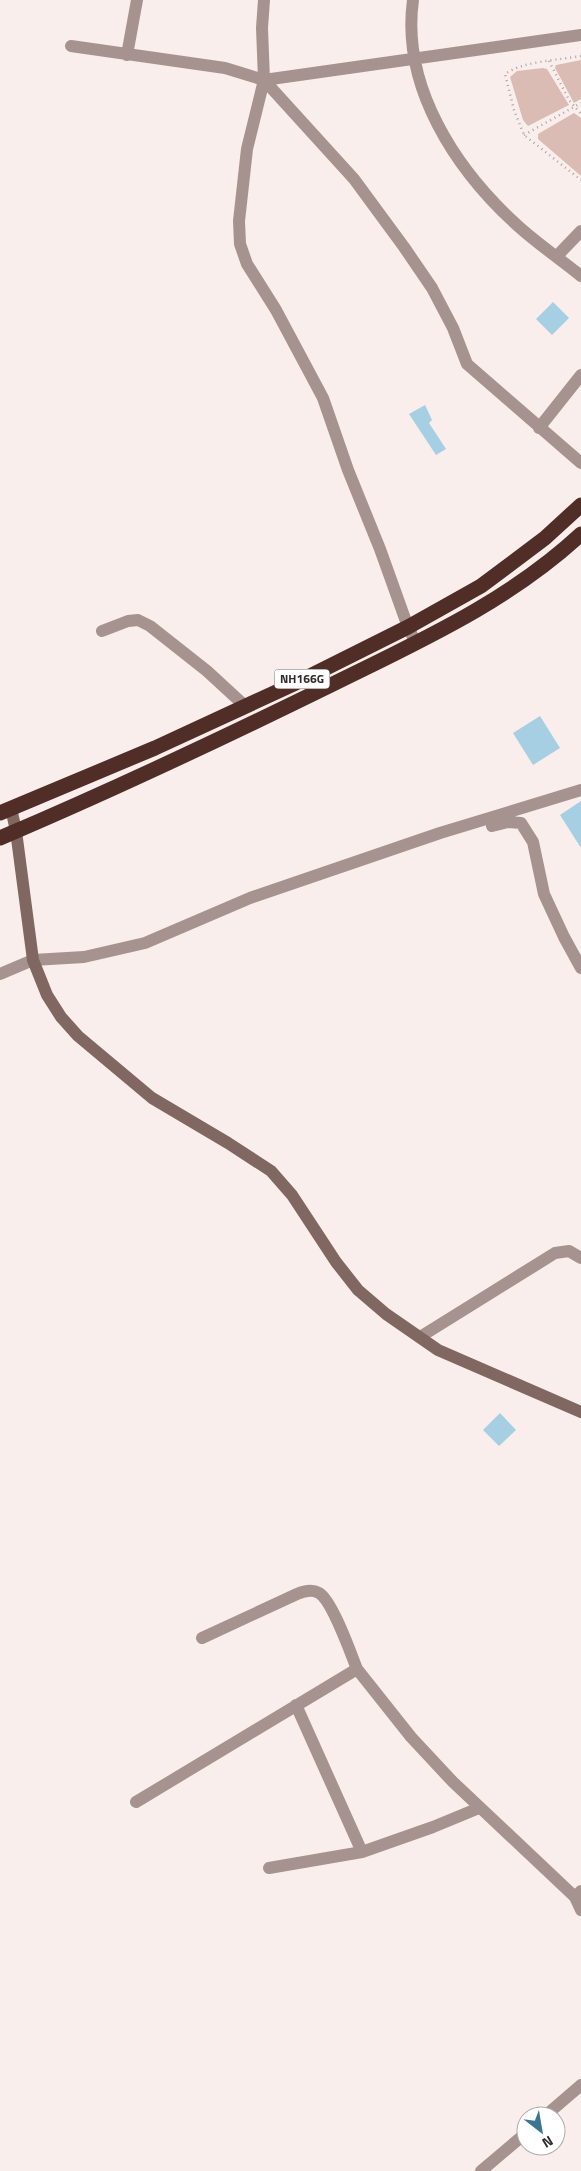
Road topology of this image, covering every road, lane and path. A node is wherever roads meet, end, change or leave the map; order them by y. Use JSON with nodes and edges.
{"nodes":[{"id":1,"x":138,"y":0,"type":"edge"},
{"id":2,"x":264,"y":0,"type":"edge"},
{"id":3,"x":413,"y":0,"type":"edge"},
{"id":4,"x":581,"y":35,"type":"edge"},
{"id":5,"x":71,"y":46,"type":"dead end"},
{"id":6,"x":127,"y":55,"type":"junction"},
{"id":7,"x":581,"y":56,"type":"edge"},
{"id":8,"x":415,"y":59,"type":"junction"},
{"id":9,"x":549,"y":61,"type":"junction"},
{"id":10,"x":264,"y":80,"type":"junction"},
{"id":11,"x":581,"y":103,"type":"edge"},
{"id":12,"x":574,"y":106,"type":"junction"},
{"id":13,"x":581,"y":114,"type":"edge"},
{"id":14,"x":524,"y":134,"type":"junction"},
{"id":15,"x":581,"y":180,"type":"edge"},
{"id":16,"x":581,"y":231,"type":"edge"},
{"id":17,"x":557,"y":256,"type":"junction"},
{"id":18,"x":581,"y":276,"type":"edge"},
{"id":19,"x":581,"y":375,"type":"edge"},
{"id":20,"x":539,"y":428,"type":"junction"},
{"id":21,"x":581,"y":463,"type":"edge"},
{"id":22,"x":581,"y":506,"type":"edge"},
{"id":23,"x":581,"y":534,"type":"edge"},
{"id":24,"x":408,"y":627,"type":"junction"},
{"id":25,"x":102,"y":631,"type":"dead end"},
{"id":26,"x":416,"y":643,"type":"junction"},
{"id":27,"x":245,"y":706,"type":"junction"},
{"id":28,"x":581,"y":790,"type":"edge"},
{"id":29,"x":5,"y":811,"type":"edge"},
{"id":30,"x":16,"y":831,"type":"junction"},
{"id":31,"x":440,"y":833,"type":"junction"},
{"id":32,"x":0,"y":838,"type":"edge"},
{"id":33,"x":33,"y":960,"type":"junction"},
{"id":34,"x":581,"y":968,"type":"edge"},
{"id":35,"x":0,"y":974,"type":"edge"},
{"id":36,"x":581,"y":1258,"type":"edge"},
{"id":37,"x":420,"y":1338,"type":"junction"},
{"id":38,"x":581,"y":1412,"type":"edge"},
{"id":39,"x":202,"y":1638,"type":"dead end"},
{"id":40,"x":358,"y":1669,"type":"junction"},
{"id":41,"x":296,"y":1705,"type":"junction"},
{"id":42,"x":136,"y":1802,"type":"dead end"},
{"id":43,"x":478,"y":1808,"type":"junction"},
{"id":44,"x":362,"y":1852,"type":"junction"},
{"id":45,"x":269,"y":1868,"type":"dead end"},
{"id":46,"x":578,"y":1894,"type":"edge"},
{"id":47,"x":581,"y":1910,"type":"edge"},
{"id":48,"x":581,"y":2085,"type":"edge"},
{"id":49,"x":557,"y":2106,"type":"edge"},
{"id":50,"x":516,"y":2141,"type":"edge"},
{"id":51,"x":481,"y":2171,"type":"edge"}],
"edges":[{"from":1,"to":6,"type":"street"},
{"from":2,"to":10,"type":"street"},
{"from":3,"to":8,"type":"street"},
{"from":4,"to":8,"type":"street"},
{"from":5,"to":6,"type":"street"},
{"from":6,"to":10,"type":"street"},
{"from":7,"to":9,"type":"path"},
{"from":8,"to":10,"type":"street"},
{"from":8,"to":17,"type":"street"},
{"from":9,"to":12,"type":"path"},
{"from":9,"to":14,"type":"path"},
{"from":10,"to":20,"type":"street"},
{"from":10,"to":24,"type":"street"},
{"from":11,"to":12,"type":"path"},
{"from":12,"to":13,"type":"path"},
{"from":12,"to":14,"type":"path"},
{"from":14,"to":15,"type":"path"},
{"from":16,"to":17,"type":"street"},
{"from":17,"to":18,"type":"street"},
{"from":19,"to":20,"type":"street"},
{"from":20,"to":21,"type":"street"},
{"from":22,"to":24,"type":"highway","number":"NH166G"},
{"from":23,"to":26,"type":"highway","number":"NH166G"},
{"from":24,"to":26,"type":"street"},
{"from":24,"to":27,"type":"highway","number":"NH166G"},
{"from":25,"to":27,"type":"street"},
{"from":26,"to":30,"type":"highway","number":"NH166G"},
{"from":27,"to":29,"type":"highway","number":"NH166G"},
{"from":28,"to":31,"type":"street"},
{"from":29,"to":30,"type":"street"},
{"from":30,"to":32,"type":"highway","number":"NH166G"},
{"from":30,"to":33,"type":"street"},
{"from":31,"to":33,"type":"street"},
{"from":31,"to":34,"type":"street"},
{"from":33,"to":35,"type":"street"},
{"from":33,"to":37,"type":"street"},
{"from":36,"to":37,"type":"street"},
{"from":37,"to":38,"type":"street"},
{"from":39,"to":40,"type":"street"},
{"from":40,"to":41,"type":"street"},
{"from":40,"to":43,"type":"street"},
{"from":41,"to":42,"type":"street"},
{"from":41,"to":44,"type":"street"},
{"from":43,"to":44,"type":"street"},
{"from":43,"to":46,"type":"street"},
{"from":44,"to":45,"type":"street"},
{"from":46,"to":47,"type":"street"},
{"from":48,"to":49,"type":"street"},
{"from":50,"to":51,"type":"street"}]}
